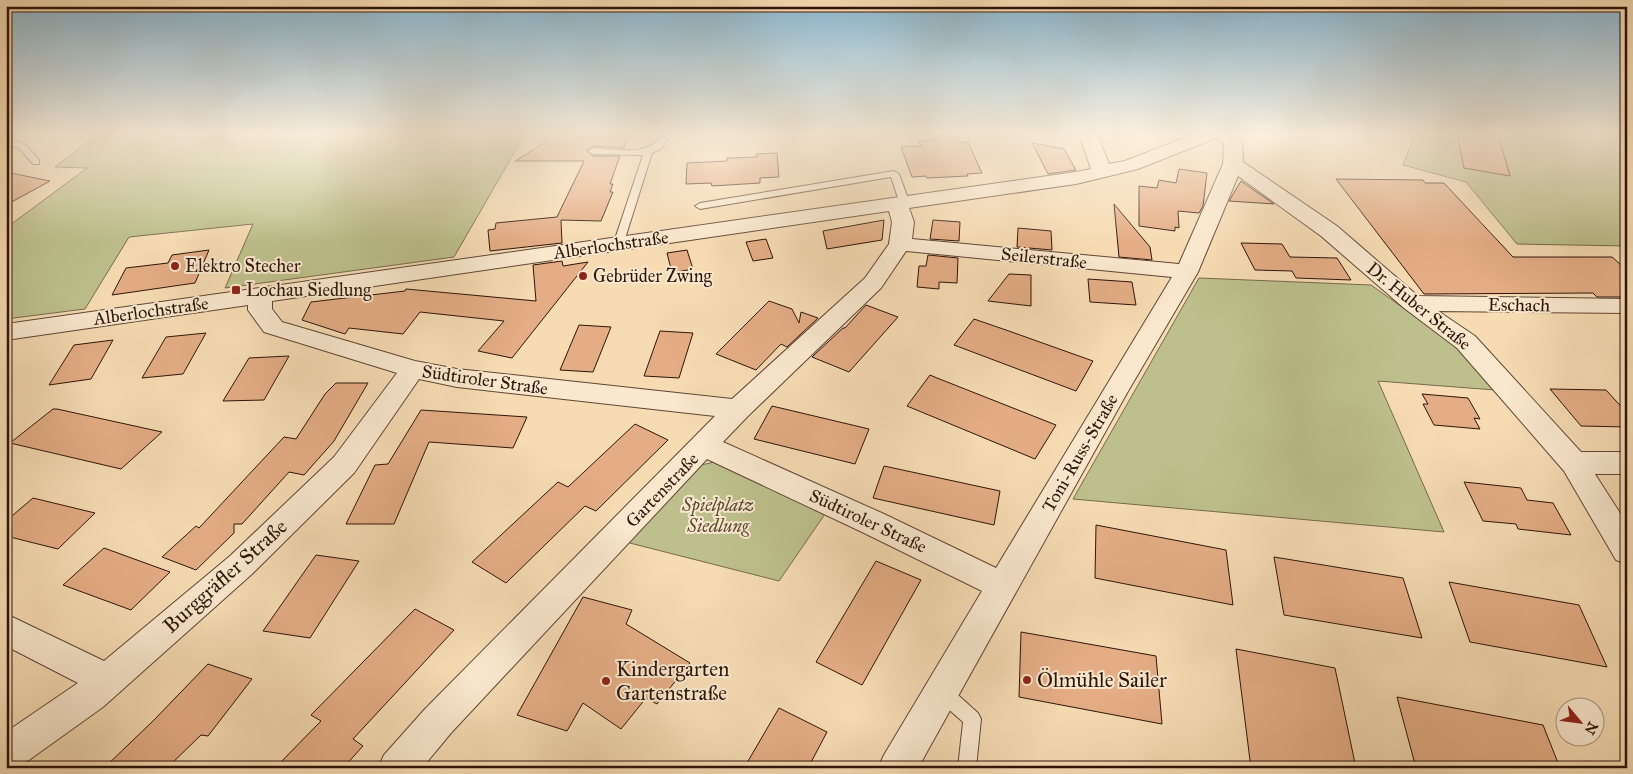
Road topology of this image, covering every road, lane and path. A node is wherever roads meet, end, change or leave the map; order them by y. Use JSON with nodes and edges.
{"nodes":[{"id":1,"x":642,"y":170,"type":"edge"},
{"id":2,"x":1109,"y":170,"type":"edge"},
{"id":3,"x":1230,"y":170,"type":"edge"},
{"id":4,"x":1242,"y":170,"type":"edge"},
{"id":5,"x":1102,"y":172,"type":"joint"},
{"id":6,"x":902,"y":204,"type":"junction"},
{"id":7,"x":700,"y":206,"type":"dead end"},
{"id":8,"x":900,"y":244,"type":"junction"},
{"id":9,"x":618,"y":245,"type":"junction"},
{"id":10,"x":1187,"y":272,"type":"junction"},
{"id":11,"x":260,"y":296,"type":"junction"},
{"id":12,"x":1412,"y":303,"type":"junction"},
{"id":13,"x":1627,"y":306,"type":"edge"},
{"id":14,"x":6,"y":332,"type":"edge"},
{"id":15,"x":413,"y":370,"type":"junction"},
{"id":16,"x":738,"y":409,"type":"junction"},
{"id":17,"x":705,"y":446,"type":"junction"},
{"id":18,"x":1574,"y":463,"type":"junction"},
{"id":19,"x":1627,"y":463,"type":"edge"},
{"id":20,"x":1627,"y":552,"type":"edge"},
{"id":21,"x":1003,"y":586,"type":"junction"},
{"id":22,"x":6,"y":629,"type":"edge"},
{"id":23,"x":107,"y":680,"type":"junction"},
{"id":24,"x":942,"y":692,"type":"junction"},
{"id":25,"x":6,"y":752,"type":"edge"},
{"id":26,"x":398,"y":768,"type":"edge"},
{"id":27,"x":897,"y":768,"type":"edge"},
{"id":28,"x":967,"y":768,"type":"edge"}],
"edges":[{"from":1,"to":9,"type":"lane"},
{"from":2,"to":5,"type":"street","name":"Alberlochstraße"},
{"from":3,"to":10,"type":"street","name":"Toni-Russ-Straße"},
{"from":4,"to":12,"type":"street","name":"Dr. Huber Straße"},
{"from":5,"to":6,"type":"street","name":"Alberlochstraße"},
{"from":6,"to":7,"type":"lane"},
{"from":6,"to":8,"type":"street","name":"Gartenstraße"},
{"from":6,"to":9,"type":"street","name":"Alberlochstraße"},
{"from":8,"to":10,"type":"street","name":"Seilerstraße"},
{"from":8,"to":16,"type":"street","name":"Gartenstraße"},
{"from":9,"to":11,"type":"street","name":"Alberlochstraße"},
{"from":10,"to":21,"type":"street","name":"Toni-Russ-Straße"},
{"from":11,"to":14,"type":"street","name":"Alberlochstraße"},
{"from":11,"to":15,"type":"street","name":"Südtiroler Straße"},
{"from":12,"to":13,"type":"street","name":"Eschach"},
{"from":12,"to":18,"type":"street","name":"Dr. Huber Straße"},
{"from":15,"to":16,"type":"street","name":"Südtiroler Straße"},
{"from":15,"to":23,"type":"street","name":"Burggräfler Straße"},
{"from":16,"to":17,"type":"street","name":"Gartenstraße"},
{"from":17,"to":21,"type":"street","name":"Südtiroler Straße"},
{"from":17,"to":26,"type":"street","name":"Gartenstraße"},
{"from":18,"to":19,"type":"street"},
{"from":18,"to":20,"type":"street","name":"Dr. Huber Straße"},
{"from":21,"to":24,"type":"street","name":"Toni-Russ-Straße"},
{"from":22,"to":23,"type":"street"},
{"from":23,"to":25,"type":"street","name":"Burggräfler Straße"},
{"from":24,"to":27,"type":"street","name":"Toni-Russ-Straße"},
{"from":24,"to":28,"type":"lane"}]}
